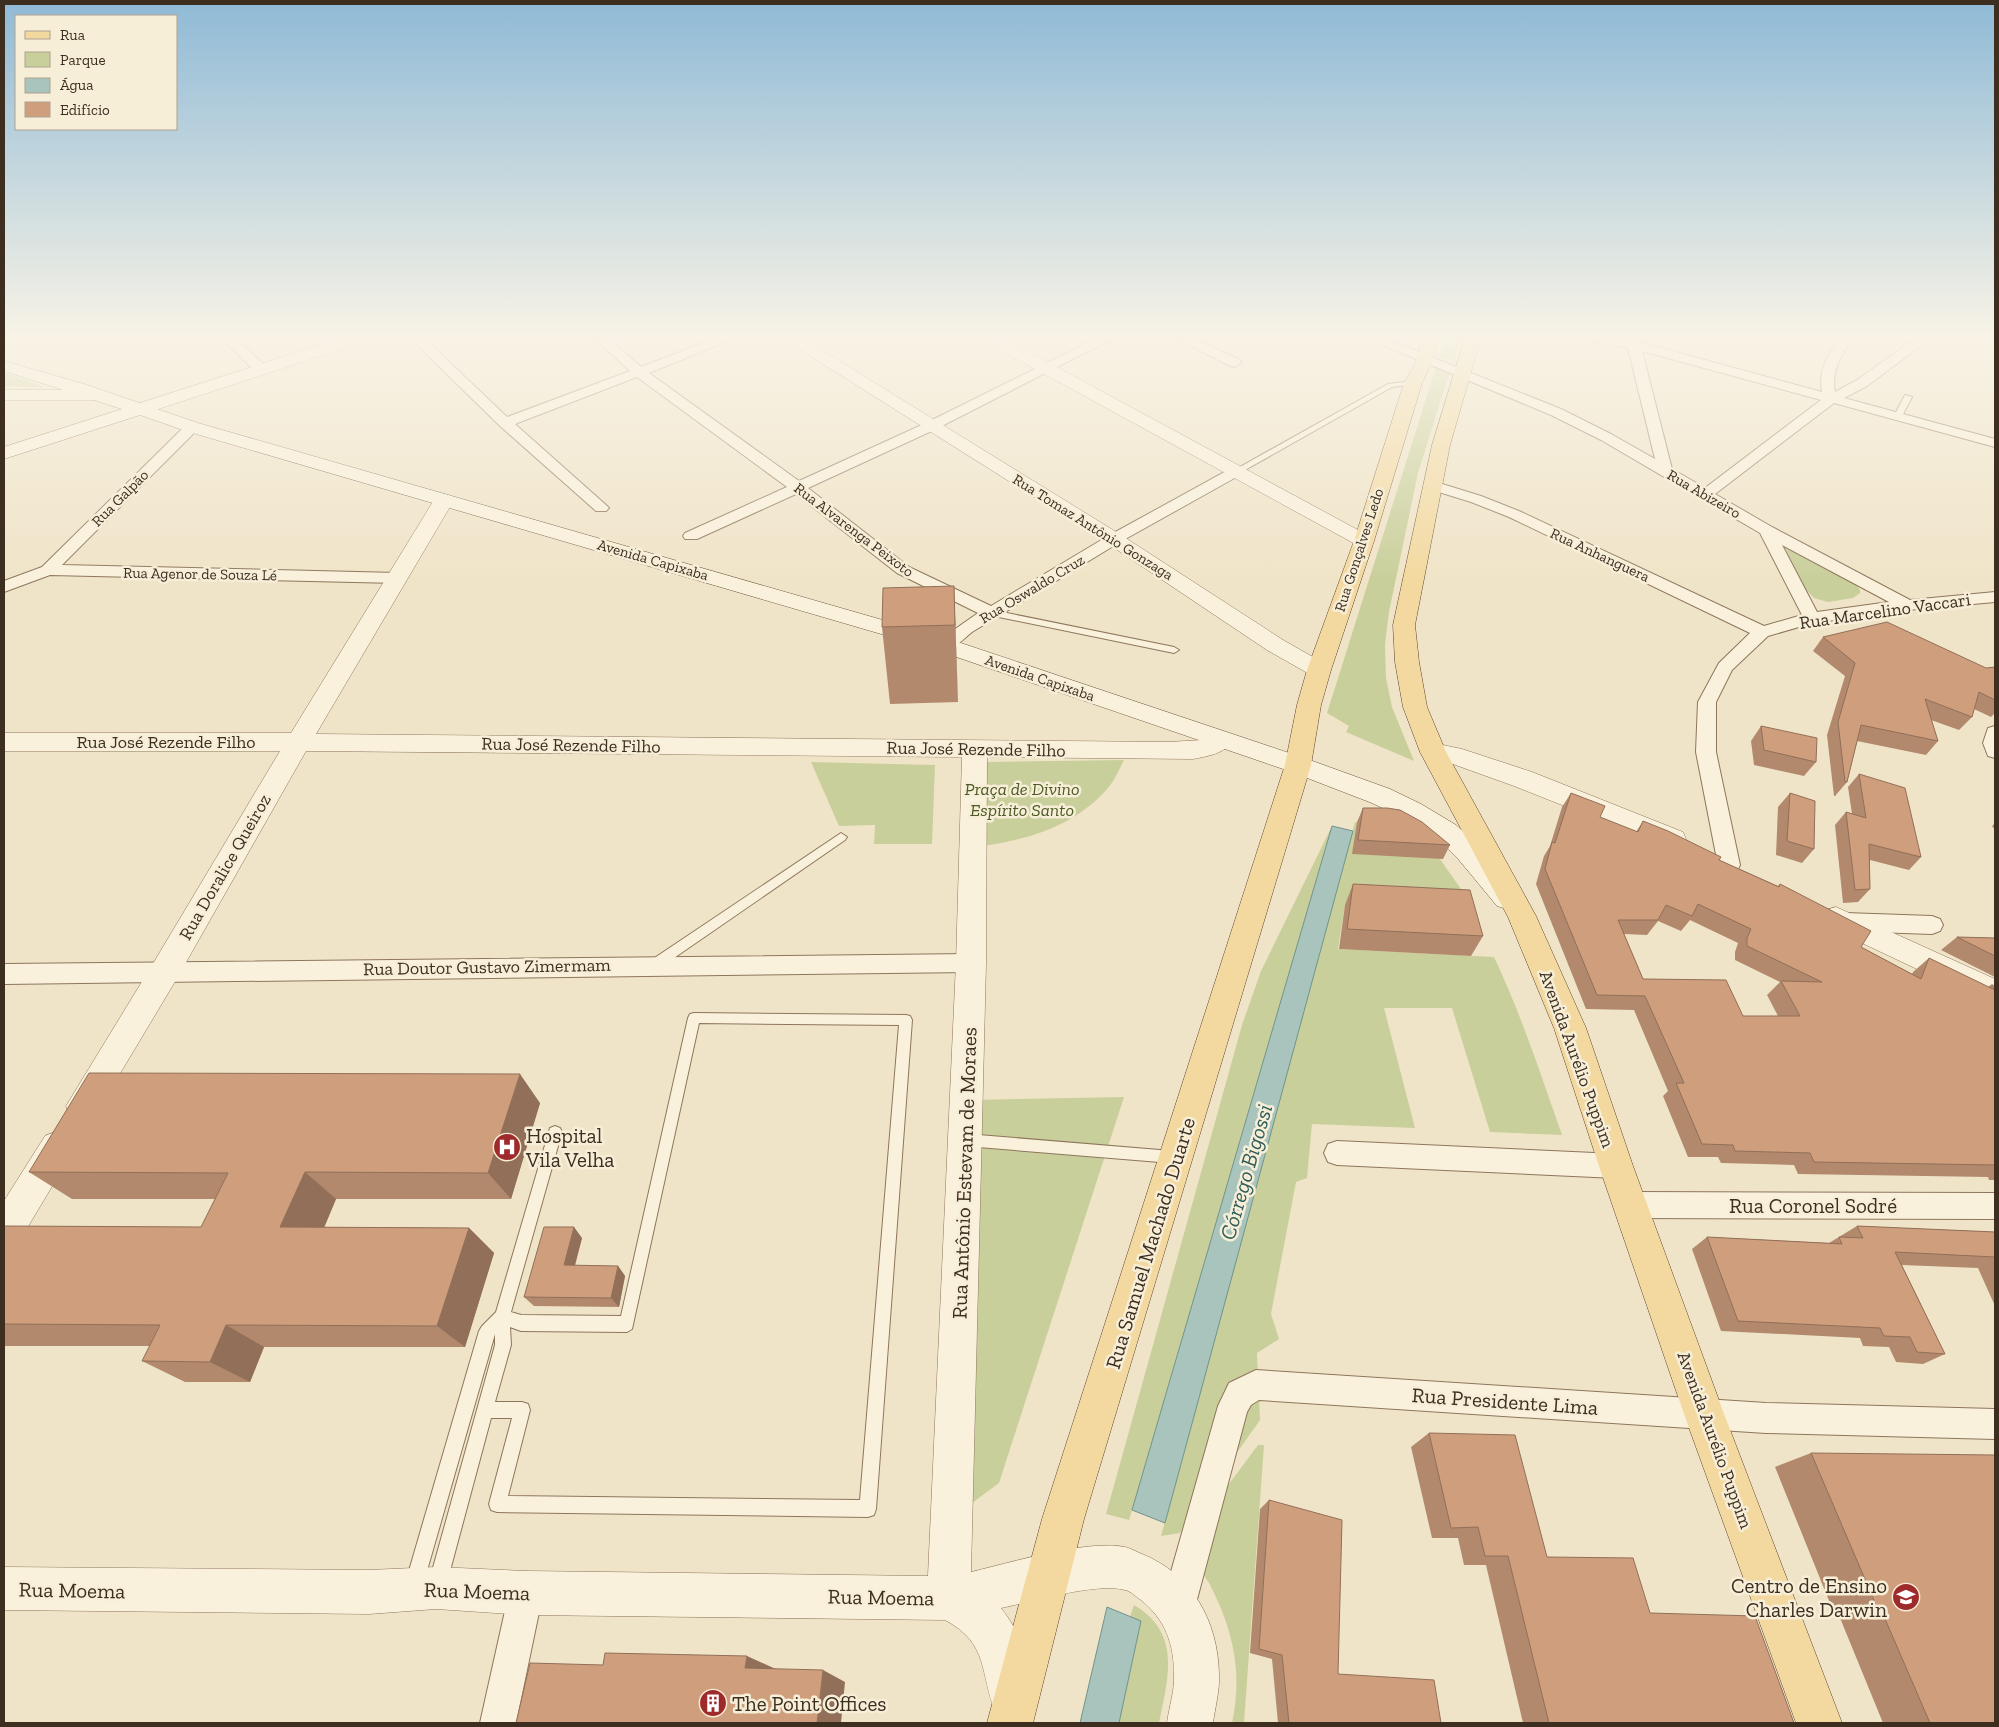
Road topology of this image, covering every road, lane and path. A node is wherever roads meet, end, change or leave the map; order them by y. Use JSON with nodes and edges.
{"nodes":[{"id":1,"x":110,"y":419,"type":"edge"},
{"id":2,"x":169,"y":419,"type":"edge"},
{"id":3,"x":500,"y":419,"type":"edge"},
{"id":4,"x":517,"y":419,"type":"edge"},
{"id":5,"x":703,"y":419,"type":"edge"},
{"id":6,"x":919,"y":419,"type":"edge"},
{"id":7,"x":946,"y":419,"type":"edge"},
{"id":8,"x":1137,"y":419,"type":"edge"},
{"id":9,"x":1330,"y":419,"type":"edge"},
{"id":10,"x":1402,"y":419,"type":"edge"},
{"id":11,"x":1449,"y":419,"type":"edge"},
{"id":12,"x":1569,"y":419,"type":"edge"},
{"id":13,"x":1652,"y":419,"type":"edge"},
{"id":14,"x":1806,"y":419,"type":"edge"},
{"id":15,"x":1907,"y":419,"type":"edge"},
{"id":16,"x":505,"y":423,"type":"junction"},
{"id":17,"x":192,"y":426,"type":"junction"},
{"id":18,"x":931,"y":426,"type":"junction"},
{"id":19,"x":1995,"y":443,"type":"edge"},
{"id":20,"x":4,"y":453,"type":"edge"},
{"id":21,"x":1665,"y":471,"type":"junction"},
{"id":22,"x":1235,"y":472,"type":"junction"},
{"id":23,"x":1434,"y":486,"type":"junction"},
{"id":24,"x":797,"y":487,"type":"junction"},
{"id":25,"x":1705,"y":495,"type":"junction"},
{"id":26,"x":444,"y":500,"type":"junction"},
{"id":27,"x":601,"y":508,"type":"dead end"},
{"id":28,"x":1766,"y":530,"type":"junction"},
{"id":29,"x":692,"y":536,"type":"dead end"},
{"id":30,"x":1114,"y":539,"type":"junction"},
{"id":31,"x":1364,"y":540,"type":"junction"},
{"id":32,"x":48,"y":570,"type":"junction"},
{"id":33,"x":398,"y":578,"type":"junction"},
{"id":34,"x":4,"y":587,"type":"edge"},
{"id":35,"x":1995,"y":598,"type":"edge"},
{"id":36,"x":1907,"y":605,"type":"junction"},
{"id":37,"x":992,"y":613,"type":"junction"},
{"id":38,"x":1812,"y":618,"type":"junction"},
{"id":39,"x":1762,"y":632,"type":"junction"},
{"id":40,"x":944,"y":645,"type":"junction"},
{"id":41,"x":1174,"y":650,"type":"dead end"},
{"id":42,"x":1318,"y":670,"type":"junction"},
{"id":43,"x":1174,"y":724,"type":"junction"},
{"id":44,"x":1995,"y":733,"type":"edge"},
{"id":45,"x":1221,"y":740,"type":"junction"},
{"id":46,"x":4,"y":742,"type":"edge"},
{"id":47,"x":298,"y":742,"type":"junction"},
{"id":48,"x":975,"y":749,"type":"junction"},
{"id":49,"x":1137,"y":750,"type":"junction"},
{"id":50,"x":1995,"y":751,"type":"edge"},
{"id":51,"x":1434,"y":752,"type":"junction"},
{"id":52,"x":1298,"y":765,"type":"junction"},
{"id":53,"x":841,"y":838,"type":"dead end"},
{"id":54,"x":1729,"y":865,"type":"junction"},
{"id":55,"x":1755,"y":877,"type":"edge"},
{"id":56,"x":1812,"y":905,"type":"edge"},
{"id":57,"x":1522,"y":916,"type":"junction"},
{"id":58,"x":1845,"y":922,"type":"junction"},
{"id":59,"x":1932,"y":924,"type":"dead end"},
{"id":60,"x":971,"y":962,"type":"junction"},
{"id":61,"x":654,"y":966,"type":"junction"},
{"id":62,"x":165,"y":971,"type":"junction"},
{"id":63,"x":4,"y":974,"type":"edge"},
{"id":64,"x":1995,"y":993,"type":"edge"},
{"id":65,"x":555,"y":1132,"type":"dead end"},
{"id":66,"x":965,"y":1140,"type":"junction"},
{"id":67,"x":1337,"y":1153,"type":"dead end"},
{"id":68,"x":1176,"y":1157,"type":"junction"},
{"id":69,"x":1616,"y":1166,"type":"junction"},
{"id":70,"x":1632,"y":1205,"type":"junction"},
{"id":71,"x":1995,"y":1206,"type":"edge"},
{"id":72,"x":4,"y":1233,"type":"edge"},
{"id":73,"x":502,"y":1317,"type":"junction"},
{"id":74,"x":485,"y":1410,"type":"junction"},
{"id":75,"x":1704,"y":1414,"type":"junction"},
{"id":76,"x":1995,"y":1424,"type":"edge"},
{"id":77,"x":1047,"y":1577,"type":"junction"},
{"id":78,"x":425,"y":1588,"type":"junction"},
{"id":79,"x":4,"y":1589,"type":"edge"},
{"id":80,"x":526,"y":1593,"type":"junction"},
{"id":81,"x":950,"y":1598,"type":"junction"},
{"id":82,"x":1178,"y":1607,"type":"junction"},
{"id":83,"x":1012,"y":1717,"type":"edge"},
{"id":84,"x":498,"y":1723,"type":"edge"},
{"id":85,"x":1190,"y":1723,"type":"edge"},
{"id":86,"x":1819,"y":1723,"type":"edge"}],
"edges":[{"from":1,"to":20,"type":"street"},
{"from":2,"to":17,"type":"street","name":"Avenida Capixaba"},
{"from":3,"to":16,"type":"street"},
{"from":4,"to":16,"type":"street"},
{"from":5,"to":24,"type":"street","name":"Rua Alvarenga Peixoto"},
{"from":6,"to":18,"type":"street","name":"Rua Tomaz Antônio Gonzaga"},
{"from":7,"to":18,"type":"street"},
{"from":8,"to":22,"type":"street"},
{"from":9,"to":22,"type":"lane","name":"Rua Oswaldo Cruz"},
{"from":10,"to":31,"type":"main road","name":"Rua Gonçalves Ledo"},
{"from":11,"to":23,"type":"main road","name":"Avenida Aurélio Puppim"},
{"from":12,"to":21,"type":"street","name":"Rua Abizeiro"},
{"from":13,"to":21,"type":"street"},
{"from":14,"to":25,"type":"street"},
{"from":15,"to":19,"type":"street"},
{"from":16,"to":27,"type":"street"},
{"from":17,"to":26,"type":"street","name":"Avenida Capixaba"},
{"from":17,"to":32,"type":"street","name":"Rua Galpão"},
{"from":18,"to":24,"type":"street"},
{"from":18,"to":30,"type":"street","name":"Rua Tomaz Antônio Gonzaga"},
{"from":21,"to":25,"type":"street","name":"Rua Abizeiro"},
{"from":22,"to":30,"type":"street","name":"Rua Oswaldo Cruz"},
{"from":22,"to":31,"type":"street"},
{"from":23,"to":39,"type":"street","name":"Rua Anhanguera"},
{"from":23,"to":51,"type":"main road","name":"Avenida Aurélio Puppim"},
{"from":24,"to":29,"type":"street"},
{"from":24,"to":37,"type":"street","name":"Rua Alvarenga Peixoto"},
{"from":25,"to":28,"type":"street","name":"Rua Abizeiro"},
{"from":26,"to":33,"type":"street","name":"Rua Doralice Queiroz"},
{"from":26,"to":40,"type":"street","name":"Avenida Capixaba"},
{"from":28,"to":36,"type":"street","name":"Rua Abizeiro"},
{"from":28,"to":38,"type":"street"},
{"from":30,"to":37,"type":"street","name":"Rua Oswaldo Cruz"},
{"from":30,"to":42,"type":"street","name":"Rua Tomaz Antônio Gonzaga"},
{"from":31,"to":42,"type":"main road","name":"Rua Gonçalves Ledo"},
{"from":32,"to":33,"type":"street","name":"Rua Agenor de Souza Lé"},
{"from":32,"to":34,"type":"street","name":"Rua Agenor de Souza Lé"},
{"from":33,"to":47,"type":"street","name":"Rua Doralice Queiroz"},
{"from":35,"to":36,"type":"street","name":"Rua Marcelino Vaccari"},
{"from":36,"to":38,"type":"street","name":"Rua Marcelino Vaccari"},
{"from":37,"to":40,"type":"street","name":"Rua Oswaldo Cruz"},
{"from":37,"to":41,"type":"lane","name":"Rua Alvarenga Peixoto"},
{"from":38,"to":39,"type":"street","name":"Rua Marcelino Vaccari"},
{"from":39,"to":54,"type":"street","name":"Rua Marcelino Vaccari"},
{"from":40,"to":43,"type":"street","name":"Avenida Capixaba"},
{"from":42,"to":52,"type":"main road","name":"Rua Gonçalves Ledo"},
{"from":43,"to":45,"type":"street","name":"Avenida Capixaba"},
{"from":43,"to":49,"type":"street","name":"Rua José Rezende Filho"},
{"from":44,"to":50,"type":"street"},
{"from":45,"to":49,"type":"street","name":"Rua José Rezende Filho"},
{"from":45,"to":52,"type":"street","name":"Avenida Capixaba"},
{"from":46,"to":47,"type":"street","name":"Rua José Rezende Filho"},
{"from":47,"to":48,"type":"street","name":"Rua José Rezende Filho"},
{"from":47,"to":62,"type":"street","name":"Rua Doralice Queiroz"},
{"from":48,"to":49,"type":"street","name":"Rua José Rezende Filho"},
{"from":48,"to":60,"type":"street","name":"Rua Antônio Estevam de Moraes"},
{"from":51,"to":54,"type":"street"},
{"from":51,"to":57,"type":"main road","name":"Avenida Aurélio Puppim"},
{"from":52,"to":57,"type":"street","name":"Avenida Capixaba"},
{"from":52,"to":68,"type":"main road","name":"Rua Samuel Machado Duarte"},
{"from":53,"to":61,"type":"lane"},
{"from":54,"to":55,"type":"street"},
{"from":56,"to":58,"type":"street"},
{"from":57,"to":69,"type":"main road","name":"Avenida Aurélio Puppim"},
{"from":58,"to":59,"type":"street"},
{"from":58,"to":64,"type":"street"},
{"from":60,"to":61,"type":"street","name":"Rua Doutor Gustavo Zimermam"},
{"from":60,"to":66,"type":"street","name":"Rua Antônio Estevam de Moraes"},
{"from":61,"to":62,"type":"street","name":"Rua Doutor Gustavo Zimermam"},
{"from":62,"to":63,"type":"street","name":"Rua Doutor Gustavo Zimermam"},
{"from":62,"to":72,"type":"street","name":"Rua Doralice Queiroz"},
{"from":65,"to":73,"type":"lane"},
{"from":66,"to":68,"type":"lane"},
{"from":66,"to":81,"type":"street","name":"Rua Antônio Estevam de Moraes"},
{"from":67,"to":69,"type":"street"},
{"from":68,"to":77,"type":"main road","name":"Rua Samuel Machado Duarte"},
{"from":69,"to":70,"type":"main road","name":"Avenida Aurélio Puppim"},
{"from":70,"to":71,"type":"street","name":"Rua Coronel Sodré"},
{"from":70,"to":75,"type":"main road","name":"Avenida Aurélio Puppim"},
{"from":73,"to":74,"type":"lane"},
{"from":73,"to":74,"type":"lane"},
{"from":73,"to":78,"type":"lane"},
{"from":74,"to":78,"type":"lane"},
{"from":75,"to":76,"type":"street","name":"Rua Presidente Lima"},
{"from":75,"to":82,"type":"street","name":"Rua Presidente Lima"},
{"from":75,"to":86,"type":"main road","name":"Avenida Aurélio Puppim"},
{"from":77,"to":81,"type":"street","name":"Rua Moema"},
{"from":77,"to":82,"type":"street","name":"Rua Moema"},
{"from":77,"to":83,"type":"main road","name":"Rua Samuel Machado Duarte"},
{"from":78,"to":79,"type":"street","name":"Rua Moema"},
{"from":78,"to":80,"type":"street","name":"Rua Moema"},
{"from":80,"to":81,"type":"street","name":"Rua Moema"},
{"from":80,"to":84,"type":"street"},
{"from":81,"to":83,"type":"street","name":"Rua Moema"},
{"from":82,"to":85,"type":"street","name":"Rua Moema"}]}
